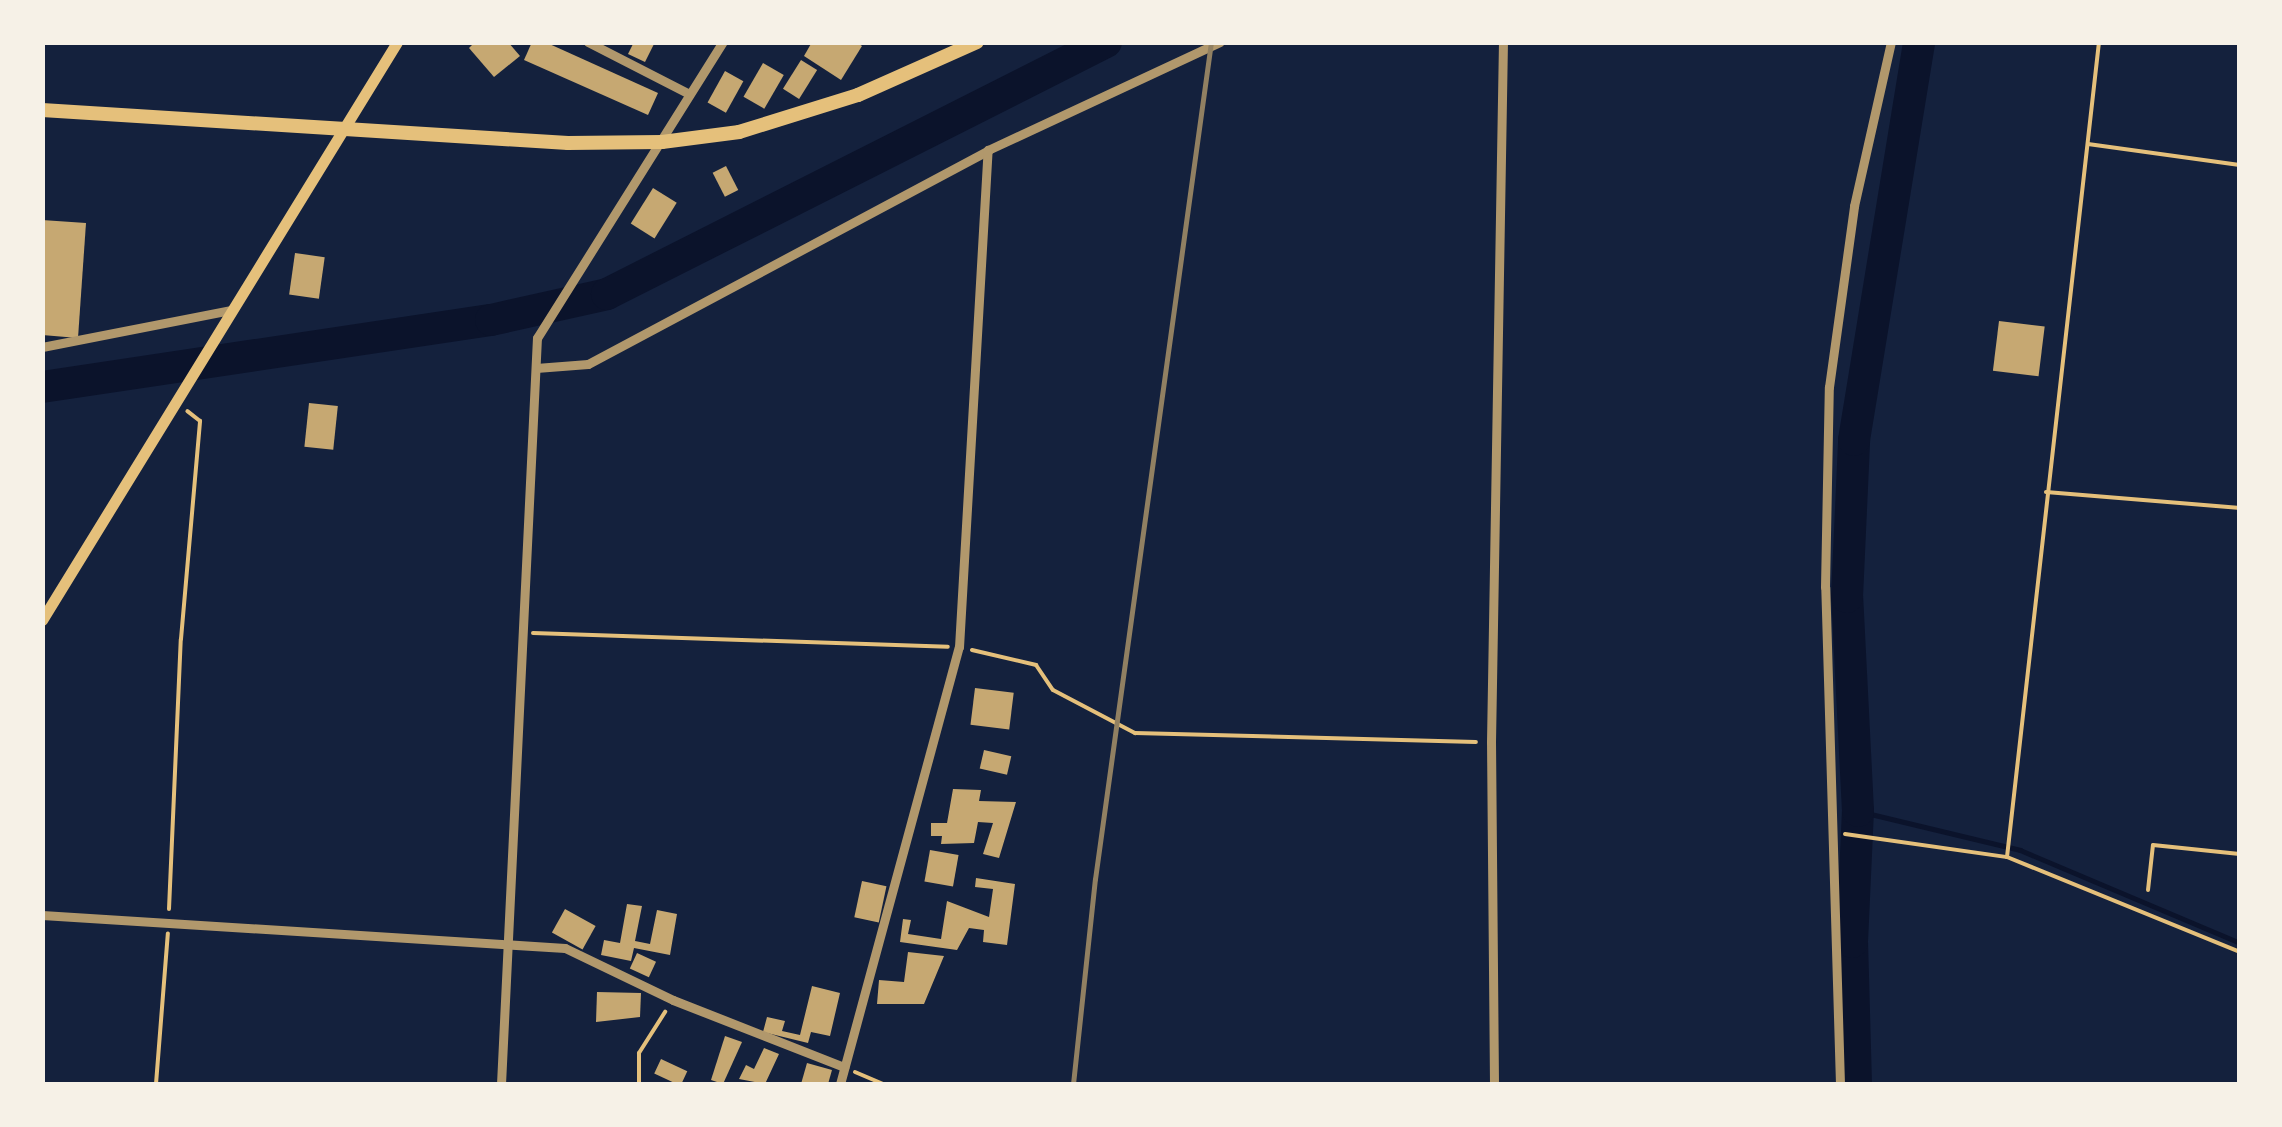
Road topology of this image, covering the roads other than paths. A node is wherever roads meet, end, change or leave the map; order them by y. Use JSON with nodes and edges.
{"nodes":[{"id":1,"x":397,"y":42,"type":"edge"},
{"id":2,"x":588,"y":42,"type":"edge"},
{"id":3,"x":723,"y":42,"type":"edge"},
{"id":4,"x":977,"y":42,"type":"edge"},
{"id":5,"x":1220,"y":42,"type":"edge"},
{"id":6,"x":1502,"y":42,"type":"edge"},
{"id":7,"x":1891,"y":42,"type":"edge"},
{"id":8,"x":689,"y":94,"type":"junction"},
{"id":9,"x":42,"y":110,"type":"edge"},
{"id":10,"x":346,"y":129,"type":"junction"},
{"id":11,"x":662,"y":142,"type":"junction"},
{"id":12,"x":988,"y":150,"type":"junction"},
{"id":13,"x":228,"y":315,"type":"junction"},
{"id":14,"x":42,"y":347,"type":"edge"},
{"id":15,"x":536,"y":368,"type":"junction"},
{"id":16,"x":42,"y":620,"type":"edge"},
{"id":17,"x":42,"y":915,"type":"edge"},
{"id":18,"x":510,"y":948,"type":"junction"},
{"id":19,"x":844,"y":1066,"type":"junction"},
{"id":20,"x":501,"y":1084,"type":"edge"},
{"id":21,"x":840,"y":1084,"type":"edge"},
{"id":22,"x":1494,"y":1084,"type":"edge"},
{"id":23,"x":1840,"y":1084,"type":"edge"}],
"edges":[{"from":1,"to":10,"type":"main road"},
{"from":2,"to":8,"type":"street"},
{"from":3,"to":8,"type":"street"},
{"from":4,"to":11,"type":"main road"},
{"from":5,"to":12,"type":"street"},
{"from":6,"to":22,"type":"street"},
{"from":7,"to":23,"type":"street"},
{"from":8,"to":11,"type":"street"},
{"from":9,"to":10,"type":"main road"},
{"from":10,"to":11,"type":"main road"},
{"from":10,"to":13,"type":"main road"},
{"from":11,"to":15,"type":"street"},
{"from":12,"to":15,"type":"street"},
{"from":12,"to":19,"type":"street"},
{"from":13,"to":14,"type":"street"},
{"from":13,"to":16,"type":"main road"},
{"from":15,"to":18,"type":"street"},
{"from":17,"to":18,"type":"street"},
{"from":18,"to":19,"type":"street"},
{"from":18,"to":20,"type":"street"},
{"from":19,"to":21,"type":"street"}]}
